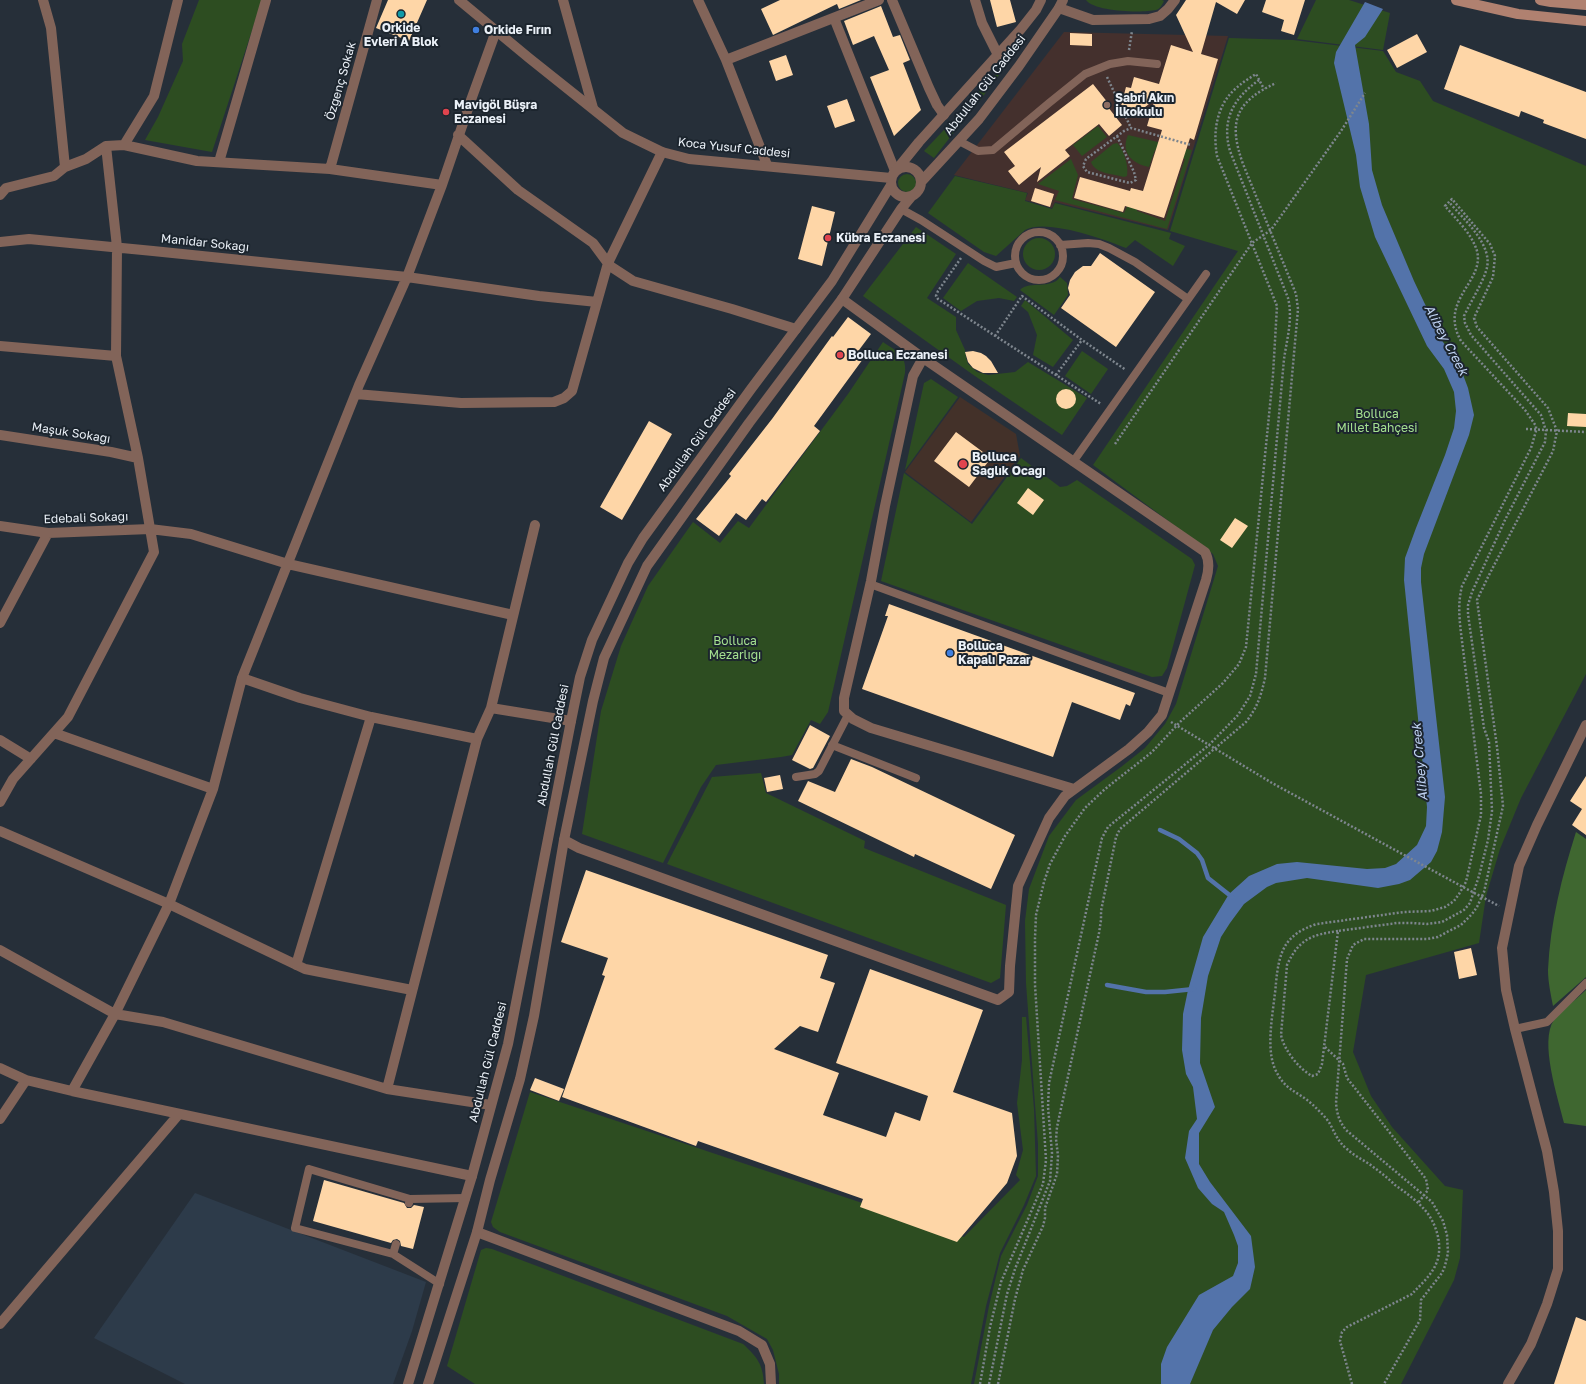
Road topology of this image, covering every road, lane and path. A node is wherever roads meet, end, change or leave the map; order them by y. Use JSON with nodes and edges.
{"nodes":[{"id":1,"x":43,"y":0,"type":"edge"},
{"id":2,"x":178,"y":0,"type":"edge"},
{"id":3,"x":266,"y":0,"type":"edge"},
{"id":4,"x":378,"y":0,"type":"edge"},
{"id":5,"x":459,"y":0,"type":"edge"},
{"id":6,"x":563,"y":0,"type":"edge"},
{"id":7,"x":698,"y":0,"type":"edge"},
{"id":8,"x":879,"y":0,"type":"edge"},
{"id":9,"x":892,"y":0,"type":"edge"},
{"id":10,"x":975,"y":0,"type":"edge"},
{"id":11,"x":1041,"y":0,"type":"edge"},
{"id":12,"x":1176,"y":0,"type":"edge"},
{"id":13,"x":1456,"y":0,"type":"edge"},
{"id":14,"x":1540,"y":0,"type":"edge"},
{"id":15,"x":1061,"y":4,"type":"edge"},
{"id":16,"x":1586,"y":5,"type":"edge"},
{"id":17,"x":834,"y":18,"type":"junction"},
{"id":18,"x":1134,"y":19,"type":"junction"},
{"id":19,"x":1586,"y":21,"type":"edge"},
{"id":20,"x":496,"y":31,"type":"junction"},
{"id":21,"x":998,"y":55,"type":"junction"},
{"id":22,"x":726,"y":60,"type":"junction"},
{"id":23,"x":1128,"y":61,"type":"junction"},
{"id":24,"x":1157,"y":64,"type":"dead end"},
{"id":25,"x":1102,"y":67,"type":"junction"},
{"id":26,"x":1256,"y":74,"type":"dead end"},
{"id":27,"x":1276,"y":83,"type":"dead end"},
{"id":28,"x":1264,"y":89,"type":"junction"},
{"id":29,"x":1365,"y":93,"type":"dead end"},
{"id":30,"x":593,"y":108,"type":"junction"},
{"id":31,"x":944,"y":114,"type":"junction"},
{"id":32,"x":1131,"y":128,"type":"junction"},
{"id":33,"x":458,"y":135,"type":"junction"},
{"id":34,"x":1118,"y":136,"type":"junction"},
{"id":35,"x":958,"y":141,"type":"junction"},
{"id":36,"x":124,"y":145,"type":"junction"},
{"id":37,"x":1191,"y":145,"type":"dead end"},
{"id":38,"x":106,"y":146,"type":"junction"},
{"id":39,"x":662,"y":152,"type":"junction"},
{"id":40,"x":218,"y":162,"type":"junction"},
{"id":41,"x":767,"y":165,"type":"junction"},
{"id":42,"x":65,"y":167,"type":"junction"},
{"id":43,"x":330,"y":169,"type":"junction"},
{"id":44,"x":894,"y":176,"type":"junction"},
{"id":45,"x":921,"y":182,"type":"junction"},
{"id":46,"x":442,"y":185,"type":"junction"},
{"id":47,"x":2,"y":190,"type":"edge"},
{"id":48,"x":911,"y":197,"type":"junction"},
{"id":49,"x":1449,"y":202,"type":"junction"},
{"id":50,"x":901,"y":209,"type":"junction"},
{"id":51,"x":1271,"y":230,"type":"junction"},
{"id":52,"x":0,"y":242,"type":"edge"},
{"id":53,"x":1060,"y":245,"type":"junction"},
{"id":54,"x":117,"y":247,"type":"junction"},
{"id":55,"x":967,"y":250,"type":"junction"},
{"id":56,"x":608,"y":263,"type":"junction"},
{"id":57,"x":1016,"y":263,"type":"junction"},
{"id":58,"x":1206,"y":274,"type":"dead end"},
{"id":59,"x":407,"y":277,"type":"junction"},
{"id":60,"x":842,"y":299,"type":"junction"},
{"id":61,"x":1188,"y":299,"type":"junction"},
{"id":62,"x":597,"y":302,"type":"junction"},
{"id":63,"x":796,"y":329,"type":"junction"},
{"id":64,"x":995,"y":336,"type":"junction"},
{"id":65,"x":1082,"y":340,"type":"junction"},
{"id":66,"x":0,"y":346,"type":"edge"},
{"id":67,"x":116,"y":356,"type":"junction"},
{"id":68,"x":923,"y":358,"type":"junction"},
{"id":69,"x":1056,"y":375,"type":"junction"},
{"id":70,"x":1135,"y":375,"type":"junction"},
{"id":71,"x":356,"y":394,"type":"junction"},
{"id":72,"x":1110,"y":410,"type":"junction"},
{"id":73,"x":1526,"y":429,"type":"dead end"},
{"id":74,"x":1536,"y":431,"type":"junction"},
{"id":75,"x":1546,"y":431,"type":"junction"},
{"id":76,"x":1557,"y":431,"type":"junction"},
{"id":77,"x":1586,"y":432,"type":"edge"},
{"id":78,"x":0,"y":435,"type":"edge"},
{"id":79,"x":1115,"y":444,"type":"dead end"},
{"id":80,"x":138,"y":458,"type":"junction"},
{"id":81,"x":1073,"y":462,"type":"junction"},
{"id":82,"x":0,"y":526,"type":"edge"},
{"id":83,"x":535,"y":526,"type":"dead end"},
{"id":84,"x":150,"y":529,"type":"junction"},
{"id":85,"x":48,"y":533,"type":"junction"},
{"id":86,"x":288,"y":564,"type":"junction"},
{"id":87,"x":870,"y":584,"type":"junction"},
{"id":88,"x":513,"y":615,"type":"junction"},
{"id":89,"x":0,"y":623,"type":"edge"},
{"id":90,"x":242,"y":678,"type":"junction"},
{"id":91,"x":1168,"y":692,"type":"junction"},
{"id":92,"x":491,"y":708,"type":"junction"},
{"id":93,"x":848,"y":715,"type":"junction"},
{"id":94,"x":371,"y":717,"type":"junction"},
{"id":95,"x":571,"y":721,"type":"junction"},
{"id":96,"x":1586,"y":725,"type":"edge"},
{"id":97,"x":1176,"y":726,"type":"dead end"},
{"id":98,"x":54,"y":733,"type":"junction"},
{"id":99,"x":477,"y":739,"type":"junction"},
{"id":100,"x":0,"y":740,"type":"edge"},
{"id":101,"x":832,"y":745,"type":"junction"},
{"id":102,"x":1216,"y":749,"type":"junction"},
{"id":103,"x":31,"y":759,"type":"junction"},
{"id":104,"x":796,"y":777,"type":"dead end"},
{"id":105,"x":916,"y":778,"type":"dead end"},
{"id":106,"x":212,"y":789,"type":"junction"},
{"id":107,"x":1074,"y":789,"type":"junction"},
{"id":108,"x":0,"y":802,"type":"edge"},
{"id":109,"x":0,"y":831,"type":"edge"},
{"id":110,"x":564,"y":840,"type":"junction"},
{"id":111,"x":1463,"y":887,"type":"junction"},
{"id":112,"x":1473,"y":893,"type":"junction"},
{"id":113,"x":1482,"y":897,"type":"junction"},
{"id":114,"x":169,"y":904,"type":"junction"},
{"id":115,"x":1509,"y":910,"type":"junction"},
{"id":116,"x":1338,"y":932,"type":"junction"},
{"id":117,"x":0,"y":950,"type":"edge"},
{"id":118,"x":296,"y":965,"type":"junction"},
{"id":119,"x":1586,"y":983,"type":"edge"},
{"id":120,"x":412,"y":990,"type":"junction"},
{"id":121,"x":114,"y":1014,"type":"junction"},
{"id":122,"x":1514,"y":1029,"type":"junction"},
{"id":123,"x":1324,"y":1046,"type":"junction"},
{"id":124,"x":1339,"y":1061,"type":"junction"},
{"id":125,"x":0,"y":1068,"type":"edge"},
{"id":126,"x":26,"y":1080,"type":"junction"},
{"id":127,"x":387,"y":1089,"type":"junction"},
{"id":128,"x":72,"y":1091,"type":"junction"},
{"id":129,"x":491,"y":1105,"type":"junction"},
{"id":130,"x":179,"y":1114,"type":"junction"},
{"id":131,"x":0,"y":1119,"type":"edge"},
{"id":132,"x":472,"y":1176,"type":"junction"},
{"id":133,"x":490,"y":1180,"type":"junction"},
{"id":134,"x":1425,"y":1195,"type":"junction"},
{"id":135,"x":466,"y":1198,"type":"junction"},
{"id":136,"x":1418,"y":1203,"type":"junction"},
{"id":137,"x":477,"y":1232,"type":"junction"},
{"id":138,"x":396,"y":1244,"type":"dead end"},
{"id":139,"x":393,"y":1254,"type":"junction"},
{"id":140,"x":440,"y":1284,"type":"junction"},
{"id":141,"x":0,"y":1324,"type":"edge"},
{"id":142,"x":408,"y":1384,"type":"edge"},
{"id":143,"x":428,"y":1384,"type":"edge"},
{"id":144,"x":772,"y":1384,"type":"edge"},
{"id":145,"x":998,"y":1384,"type":"edge"},
{"id":146,"x":1352,"y":1384,"type":"edge"},
{"id":147,"x":1384,"y":1384,"type":"edge"},
{"id":148,"x":1508,"y":1384,"type":"edge"}],
"edges":[{"from":1,"to":42,"type":"street"},
{"from":2,"to":36,"type":"street"},
{"from":3,"to":40,"type":"street"},
{"from":4,"to":43,"type":"street","name":"Özgenç Sokak"},
{"from":5,"to":20,"type":"street","name":"Koca Yusuf Caddesi"},
{"from":6,"to":30,"type":"street"},
{"from":7,"to":22,"type":"street"},
{"from":8,"to":17,"type":"street"},
{"from":9,"to":31,"type":"street"},
{"from":10,"to":21,"type":"street"},
{"from":11,"to":21,"type":"street","name":"Abdullah Gül Caddesi"},
{"from":12,"to":18,"type":"street"},
{"from":13,"to":19,"type":"main road"},
{"from":14,"to":16,"type":"main road"},
{"from":15,"to":18,"type":"street"},
{"from":15,"to":35,"type":"street","name":"Abdullah Gül Caddesi"},
{"from":17,"to":22,"type":"street"},
{"from":17,"to":44,"type":"street"},
{"from":18,"to":23,"type":"path"},
{"from":20,"to":30,"type":"street","name":"Koca Yusuf Caddesi"},
{"from":20,"to":33,"type":"street"},
{"from":21,"to":31,"type":"street","name":"Abdullah Gül Caddesi"},
{"from":22,"to":41,"type":"street"},
{"from":23,"to":24,"type":"lane"},
{"from":23,"to":25,"type":"lane"},
{"from":25,"to":32,"type":"path"},
{"from":25,"to":35,"type":"lane"},
{"from":26,"to":28,"type":"path"},
{"from":27,"to":28,"type":"path"},
{"from":28,"to":51,"type":"path"},
{"from":29,"to":51,"type":"path"},
{"from":30,"to":39,"type":"street","name":"Koca Yusuf Caddesi"},
{"from":31,"to":44,"type":"street","name":"Abdullah Gül Caddesi"},
{"from":32,"to":34,"type":"path"},
{"from":32,"to":37,"type":"path"},
{"from":33,"to":46,"type":"street"},
{"from":33,"to":56,"type":"street"},
{"from":34,"to":34,"type":"path"},
{"from":35,"to":45,"type":"street","name":"Abdullah Gül Caddesi"},
{"from":36,"to":38,"type":"street"},
{"from":36,"to":40,"type":"street"},
{"from":38,"to":42,"type":"street"},
{"from":38,"to":54,"type":"street"},
{"from":39,"to":41,"type":"street","name":"Koca Yusuf Caddesi"},
{"from":39,"to":56,"type":"street"},
{"from":40,"to":43,"type":"street"},
{"from":41,"to":44,"type":"street","name":"Koca Yusuf Caddesi"},
{"from":42,"to":47,"type":"street"},
{"from":43,"to":46,"type":"street"},
{"from":44,"to":45,"type":"street"},
{"from":44,"to":48,"type":"street"},
{"from":44,"to":63,"type":"street","name":"Abdullah Gül Caddesi"},
{"from":45,"to":48,"type":"street"},
{"from":46,"to":59,"type":"street"},
{"from":48,"to":50,"type":"street"},
{"from":49,"to":74,"type":"path"},
{"from":49,"to":75,"type":"path"},
{"from":49,"to":76,"type":"path"},
{"from":50,"to":55,"type":"lane"},
{"from":50,"to":60,"type":"street"},
{"from":51,"to":79,"type":"path"},
{"from":51,"to":102,"type":"path"},
{"from":52,"to":54,"type":"street","name":"Manidar Sokağı"},
{"from":53,"to":57,"type":"lane"},
{"from":53,"to":57,"type":"lane"},
{"from":53,"to":61,"type":"lane"},
{"from":54,"to":59,"type":"street","name":"Manidar Sokağı"},
{"from":54,"to":67,"type":"street"},
{"from":55,"to":57,"type":"lane"},
{"from":55,"to":64,"type":"path"},
{"from":56,"to":62,"type":"street"},
{"from":56,"to":63,"type":"street"},
{"from":58,"to":61,"type":"lane"},
{"from":59,"to":62,"type":"street","name":"Manidar Sokağı"},
{"from":59,"to":71,"type":"street"},
{"from":60,"to":68,"type":"street"},
{"from":60,"to":110,"type":"street"},
{"from":61,"to":70,"type":"lane"},
{"from":62,"to":71,"type":"street"},
{"from":63,"to":95,"type":"street","name":"Abdullah Gül Caddesi"},
{"from":64,"to":65,"type":"path"},
{"from":64,"to":69,"type":"path"},
{"from":65,"to":69,"type":"path"},
{"from":65,"to":70,"type":"path"},
{"from":66,"to":67,"type":"street"},
{"from":67,"to":80,"type":"street"},
{"from":68,"to":81,"type":"street"},
{"from":68,"to":87,"type":"street"},
{"from":69,"to":72,"type":"path"},
{"from":70,"to":72,"type":"lane"},
{"from":71,"to":86,"type":"street"},
{"from":72,"to":81,"type":"lane"},
{"from":73,"to":74,"type":"path"},
{"from":74,"to":75,"type":"path"},
{"from":74,"to":111,"type":"path"},
{"from":75,"to":76,"type":"path"},
{"from":75,"to":112,"type":"path"},
{"from":76,"to":77,"type":"path"},
{"from":76,"to":113,"type":"path"},
{"from":78,"to":80,"type":"street","name":"Maşuk Sokağı"},
{"from":80,"to":84,"type":"street"},
{"from":81,"to":91,"type":"street"},
{"from":82,"to":85,"type":"street","name":"Edebali Sokağı"},
{"from":83,"to":88,"type":"street"},
{"from":84,"to":85,"type":"street","name":"Edebali Sokağı"},
{"from":84,"to":86,"type":"street","name":"Edebali Sokağı"},
{"from":84,"to":98,"type":"street"},
{"from":85,"to":89,"type":"street"},
{"from":86,"to":88,"type":"street","name":"Edebali Sokağı"},
{"from":86,"to":90,"type":"street"},
{"from":87,"to":91,"type":"lane"},
{"from":87,"to":93,"type":"street"},
{"from":88,"to":92,"type":"street"},
{"from":90,"to":94,"type":"street"},
{"from":90,"to":106,"type":"street"},
{"from":91,"to":107,"type":"street"},
{"from":92,"to":95,"type":"street"},
{"from":92,"to":99,"type":"street"},
{"from":93,"to":101,"type":"lane"},
{"from":93,"to":107,"type":"street"},
{"from":94,"to":99,"type":"street"},
{"from":94,"to":118,"type":"street"},
{"from":95,"to":129,"type":"street","name":"Abdullah Gül Caddesi"},
{"from":96,"to":115,"type":"street"},
{"from":97,"to":102,"type":"path"},
{"from":98,"to":103,"type":"street"},
{"from":98,"to":106,"type":"street"},
{"from":99,"to":120,"type":"street"},
{"from":100,"to":103,"type":"street"},
{"from":101,"to":104,"type":"lane"},
{"from":101,"to":105,"type":"lane"},
{"from":102,"to":111,"type":"path"},
{"from":102,"to":145,"type":"path"},
{"from":103,"to":108,"type":"street"},
{"from":106,"to":114,"type":"street"},
{"from":107,"to":110,"type":"street"},
{"from":109,"to":114,"type":"street"},
{"from":110,"to":133,"type":"street"},
{"from":111,"to":112,"type":"path"},
{"from":111,"to":136,"type":"path"},
{"from":112,"to":113,"type":"path"},
{"from":112,"to":116,"type":"path"},
{"from":113,"to":115,"type":"path"},
{"from":113,"to":124,"type":"path"},
{"from":114,"to":118,"type":"street"},
{"from":114,"to":121,"type":"street"},
{"from":115,"to":122,"type":"street"},
{"from":116,"to":123,"type":"path"},
{"from":116,"to":123,"type":"path"},
{"from":117,"to":121,"type":"street"},
{"from":118,"to":120,"type":"street"},
{"from":119,"to":122,"type":"lane"},
{"from":120,"to":127,"type":"street"},
{"from":121,"to":127,"type":"street"},
{"from":121,"to":128,"type":"street"},
{"from":122,"to":148,"type":"street"},
{"from":123,"to":124,"type":"path"},
{"from":124,"to":134,"type":"path"},
{"from":124,"to":134,"type":"path"},
{"from":125,"to":126,"type":"street"},
{"from":126,"to":128,"type":"street"},
{"from":126,"to":131,"type":"street"},
{"from":127,"to":129,"type":"street"},
{"from":128,"to":130,"type":"street"},
{"from":129,"to":132,"type":"street","name":"Abdullah Gül Caddesi"},
{"from":130,"to":132,"type":"street"},
{"from":130,"to":141,"type":"street"},
{"from":132,"to":133,"type":"street"},
{"from":132,"to":135,"type":"street","name":"Abdullah Gül Caddesi"},
{"from":133,"to":137,"type":"street"},
{"from":134,"to":136,"type":"path"},
{"from":134,"to":147,"type":"path"},
{"from":135,"to":139,"type":"lane"},
{"from":135,"to":140,"type":"street","name":"Abdullah Gül Caddesi"},
{"from":136,"to":146,"type":"path"},
{"from":137,"to":143,"type":"street"},
{"from":137,"to":144,"type":"street"},
{"from":138,"to":139,"type":"lane"},
{"from":139,"to":140,"type":"lane"},
{"from":140,"to":142,"type":"street","name":"Abdullah Gül Caddesi"}]}
